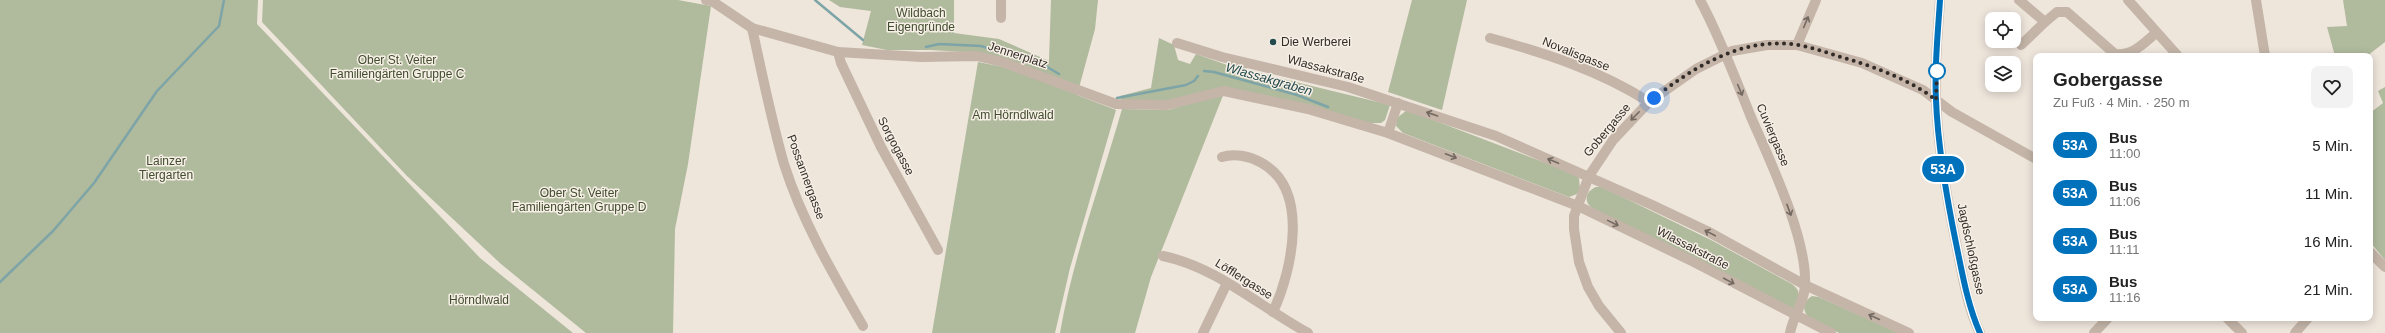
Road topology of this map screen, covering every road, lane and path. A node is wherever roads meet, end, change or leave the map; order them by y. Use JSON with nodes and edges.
{"nodes":[{"id":1,"x":706,"y":0,"type":"edge"},
{"id":2,"x":1001,"y":0,"type":"edge"},
{"id":3,"x":1700,"y":0,"type":"edge"},
{"id":4,"x":1816,"y":0,"type":"edge"},
{"id":5,"x":1940,"y":0,"type":"edge"},
{"id":6,"x":2019,"y":0,"type":"edge"},
{"id":7,"x":2128,"y":0,"type":"edge"},
{"id":8,"x":2256,"y":0,"type":"edge"},
{"id":9,"x":1001,"y":18,"type":"dead end"},
{"id":10,"x":2045,"y":22,"type":"junction"},
{"id":11,"x":752,"y":28,"type":"junction"},
{"id":12,"x":2156,"y":33,"type":"junction"},
{"id":13,"x":1490,"y":38,"type":"dead end"},
{"id":14,"x":1177,"y":43,"type":"dead end"},
{"id":15,"x":1797,"y":45,"type":"junction"},
{"id":16,"x":2021,"y":45,"type":"dead end"},
{"id":17,"x":838,"y":52,"type":"junction"},
{"id":18,"x":2116,"y":53,"type":"edge"},
{"id":19,"x":2127,"y":53,"type":"edge"},
{"id":20,"x":2175,"y":53,"type":"edge"},
{"id":21,"x":2265,"y":53,"type":"edge"},
{"id":22,"x":1725,"y":54,"type":"junction"},
{"id":23,"x":1224,"y":91,"type":"joint"},
{"id":24,"x":1936,"y":100,"type":"junction"},
{"id":25,"x":1649,"y":102,"type":"junction"},
{"id":26,"x":1398,"y":103,"type":"junction"},
{"id":27,"x":1388,"y":132,"type":"junction"},
{"id":28,"x":1222,"y":157,"type":"dead end"},
{"id":29,"x":2033,"y":157,"type":"edge"},
{"id":30,"x":1589,"y":176,"type":"junction"},
{"id":31,"x":1578,"y":206,"type":"junction"},
{"id":32,"x":938,"y":250,"type":"dead end"},
{"id":33,"x":2373,"y":255,"type":"edge"},
{"id":34,"x":1163,"y":256,"type":"dead end"},
{"id":35,"x":2385,"y":267,"type":"edge"},
{"id":36,"x":1227,"y":283,"type":"junction"},
{"id":37,"x":1806,"y":285,"type":"junction"},
{"id":38,"x":1273,"y":312,"type":"junction"},
{"id":39,"x":1796,"y":316,"type":"junction"},
{"id":40,"x":2105,"y":321,"type":"edge"},
{"id":41,"x":2230,"y":321,"type":"edge"},
{"id":42,"x":2305,"y":321,"type":"edge"},
{"id":43,"x":863,"y":326,"type":"dead end"},
{"id":44,"x":1203,"y":333,"type":"edge"},
{"id":45,"x":1308,"y":333,"type":"edge"},
{"id":46,"x":1621,"y":333,"type":"edge"},
{"id":47,"x":1790,"y":333,"type":"edge"},
{"id":48,"x":1831,"y":333,"type":"edge"},
{"id":49,"x":1909,"y":333,"type":"edge"},
{"id":50,"x":1980,"y":333,"type":"edge"},
{"id":51,"x":2094,"y":333,"type":"edge"},
{"id":52,"x":2242,"y":333,"type":"edge"},
{"id":53,"x":2295,"y":333,"type":"edge"}],
"edges":[{"from":1,"to":11,"type":"street"},
{"from":2,"to":9,"type":"street"},
{"from":3,"to":22,"type":"street","name":"Cuviergasse"},
{"from":15,"to":4,"type":"street","one_way":true},
{"from":5,"to":24,"type":"street","name":"Jagdschloßgasse"},
{"from":6,"to":10,"type":"street"},
{"from":7,"to":12,"type":"street"},
{"from":8,"to":21,"type":"street"},
{"from":10,"to":16,"type":"street"},
{"from":10,"to":18,"type":"street"},
{"from":11,"to":17,"type":"street","name":"Jennerplatz"},
{"from":11,"to":43,"type":"street","name":"Possannergasse"},
{"from":12,"to":19,"type":"street"},
{"from":12,"to":20,"type":"street"},
{"from":13,"to":25,"type":"street","name":"Novalisgasse"},
{"from":14,"to":26,"type":"street","name":"Wlassakstraße"},
{"from":15,"to":22,"type":"street","name":"Gobergasse"},
{"from":15,"to":24,"type":"street","name":"Gobergasse"},
{"from":17,"to":23,"type":"street","name":"Jennerplatz"},
{"from":17,"to":32,"type":"street","name":"Sorgogasse"},
{"from":22,"to":25,"type":"street","name":"Gobergasse"},
{"from":22,"to":37,"type":"street","name":"Cuviergasse","one_way":true},
{"from":23,"to":27,"type":"street","name":"Wlassakstraße"},
{"from":24,"to":29,"type":"street","name":"Gobergasse"},
{"from":24,"to":50,"type":"street","name":"Jagdschloßgasse"},
{"from":25,"to":30,"type":"street","name":"Gobergasse","one_way":true},
{"from":26,"to":27,"type":"street"},
{"from":30,"to":26,"type":"street","name":"Wlassakstraße","one_way":true},
{"from":27,"to":31,"type":"street","name":"Wlassakstraße","one_way":true},
{"from":28,"to":38,"type":"street"},
{"from":30,"to":31,"type":"street"},
{"from":37,"to":30,"type":"street","name":"Wlassakstraße","one_way":true},
{"from":31,"to":39,"type":"street","name":"Wlassakstraße","one_way":true},
{"from":31,"to":46,"type":"street"},
{"from":33,"to":35,"type":"street"},
{"from":34,"to":36,"type":"street","name":"Löfflergasse"},
{"from":36,"to":38,"type":"street","name":"Löfflergasse"},
{"from":36,"to":44,"type":"street"},
{"from":37,"to":39,"type":"street"},
{"from":49,"to":37,"type":"street","name":"Wlassakstraße","one_way":true},
{"from":38,"to":45,"type":"street","name":"Löfflergasse"},
{"from":39,"to":47,"type":"street"},
{"from":39,"to":48,"type":"street","name":"Wlassakstraße"},
{"from":40,"to":51,"type":"street"},
{"from":41,"to":52,"type":"street"},
{"from":42,"to":53,"type":"street"}]}
